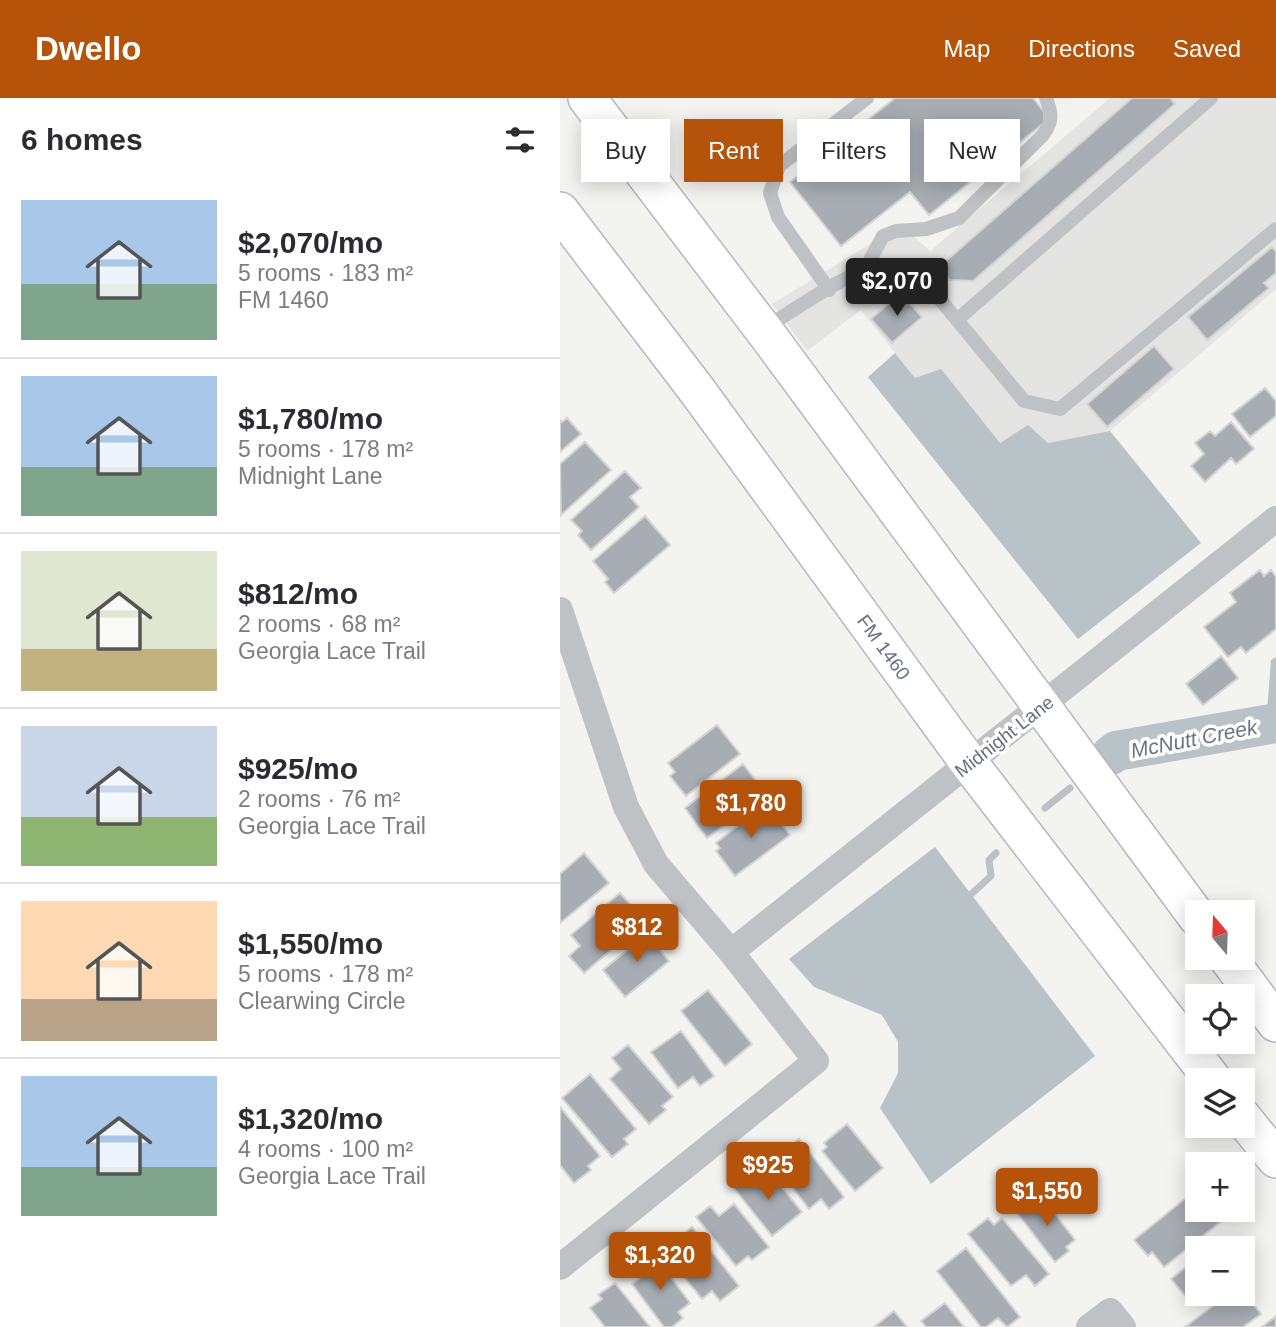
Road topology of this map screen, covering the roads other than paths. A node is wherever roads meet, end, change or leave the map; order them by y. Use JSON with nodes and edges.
{"nodes":[{"id":1,"x":587,"y":98,"type":"edge"},
{"id":2,"x":867,"y":98,"type":"edge"},
{"id":3,"x":1046,"y":98,"type":"edge"},
{"id":4,"x":1211,"y":98,"type":"edge"},
{"id":5,"x":560,"y":211,"type":"edge"},
{"id":6,"x":1276,"y":229,"type":"edge"},
{"id":7,"x":873,"y":268,"type":"junction"},
{"id":8,"x":829,"y":290,"type":"junction"},
{"id":9,"x":957,"y":320,"type":"junction"},
{"id":10,"x":763,"y":329,"type":"junction"},
{"id":11,"x":1276,"y":519,"type":"edge"},
{"id":12,"x":560,"y":610,"type":"edge"},
{"id":13,"x":1042,"y":705,"type":"junction"},
{"id":14,"x":969,"y":763,"type":"junction"},
{"id":15,"x":1185,"y":901,"type":"edge"},
{"id":16,"x":731,"y":952,"type":"junction"},
{"id":17,"x":1237,"y":970,"type":"edge"},
{"id":18,"x":1276,"y":1023,"type":"edge"},
{"id":19,"x":1204,"y":1068,"type":"edge"},
{"id":20,"x":1255,"y":1133,"type":"edge"},
{"id":21,"x":1276,"y":1159,"type":"edge"},
{"id":22,"x":560,"y":1267,"type":"edge"},
{"id":23,"x":1089,"y":1327,"type":"edge"},
{"id":24,"x":1123,"y":1327,"type":"edge"}],
"edges":[{"from":1,"to":10,"type":"main road"},
{"from":2,"to":8,"type":"lane"},
{"from":3,"to":7,"type":"lane"},
{"from":4,"to":9,"type":"lane"},
{"from":5,"to":14,"type":"main road","name":"FM 1460","number":"FM 1460"},
{"from":6,"to":9,"type":"lane"},
{"from":7,"to":8,"type":"lane"},
{"from":7,"to":9,"type":"lane"},
{"from":8,"to":10,"type":"lane"},
{"from":10,"to":13,"type":"main road"},
{"from":11,"to":13,"type":"street","name":"Midnight Lane"},
{"from":12,"to":16,"type":"street"},
{"from":13,"to":14,"type":"street","name":"Midnight Lane"},
{"from":13,"to":15,"type":"main road"},
{"from":14,"to":16,"type":"street","name":"Midnight Lane"},
{"from":14,"to":19,"type":"main road","name":"FM 1460","number":"FM 1460"},
{"from":16,"to":22,"type":"street"},
{"from":17,"to":18,"type":"main road"},
{"from":20,"to":21,"type":"main road"},
{"from":23,"to":24,"type":"street"}]}
